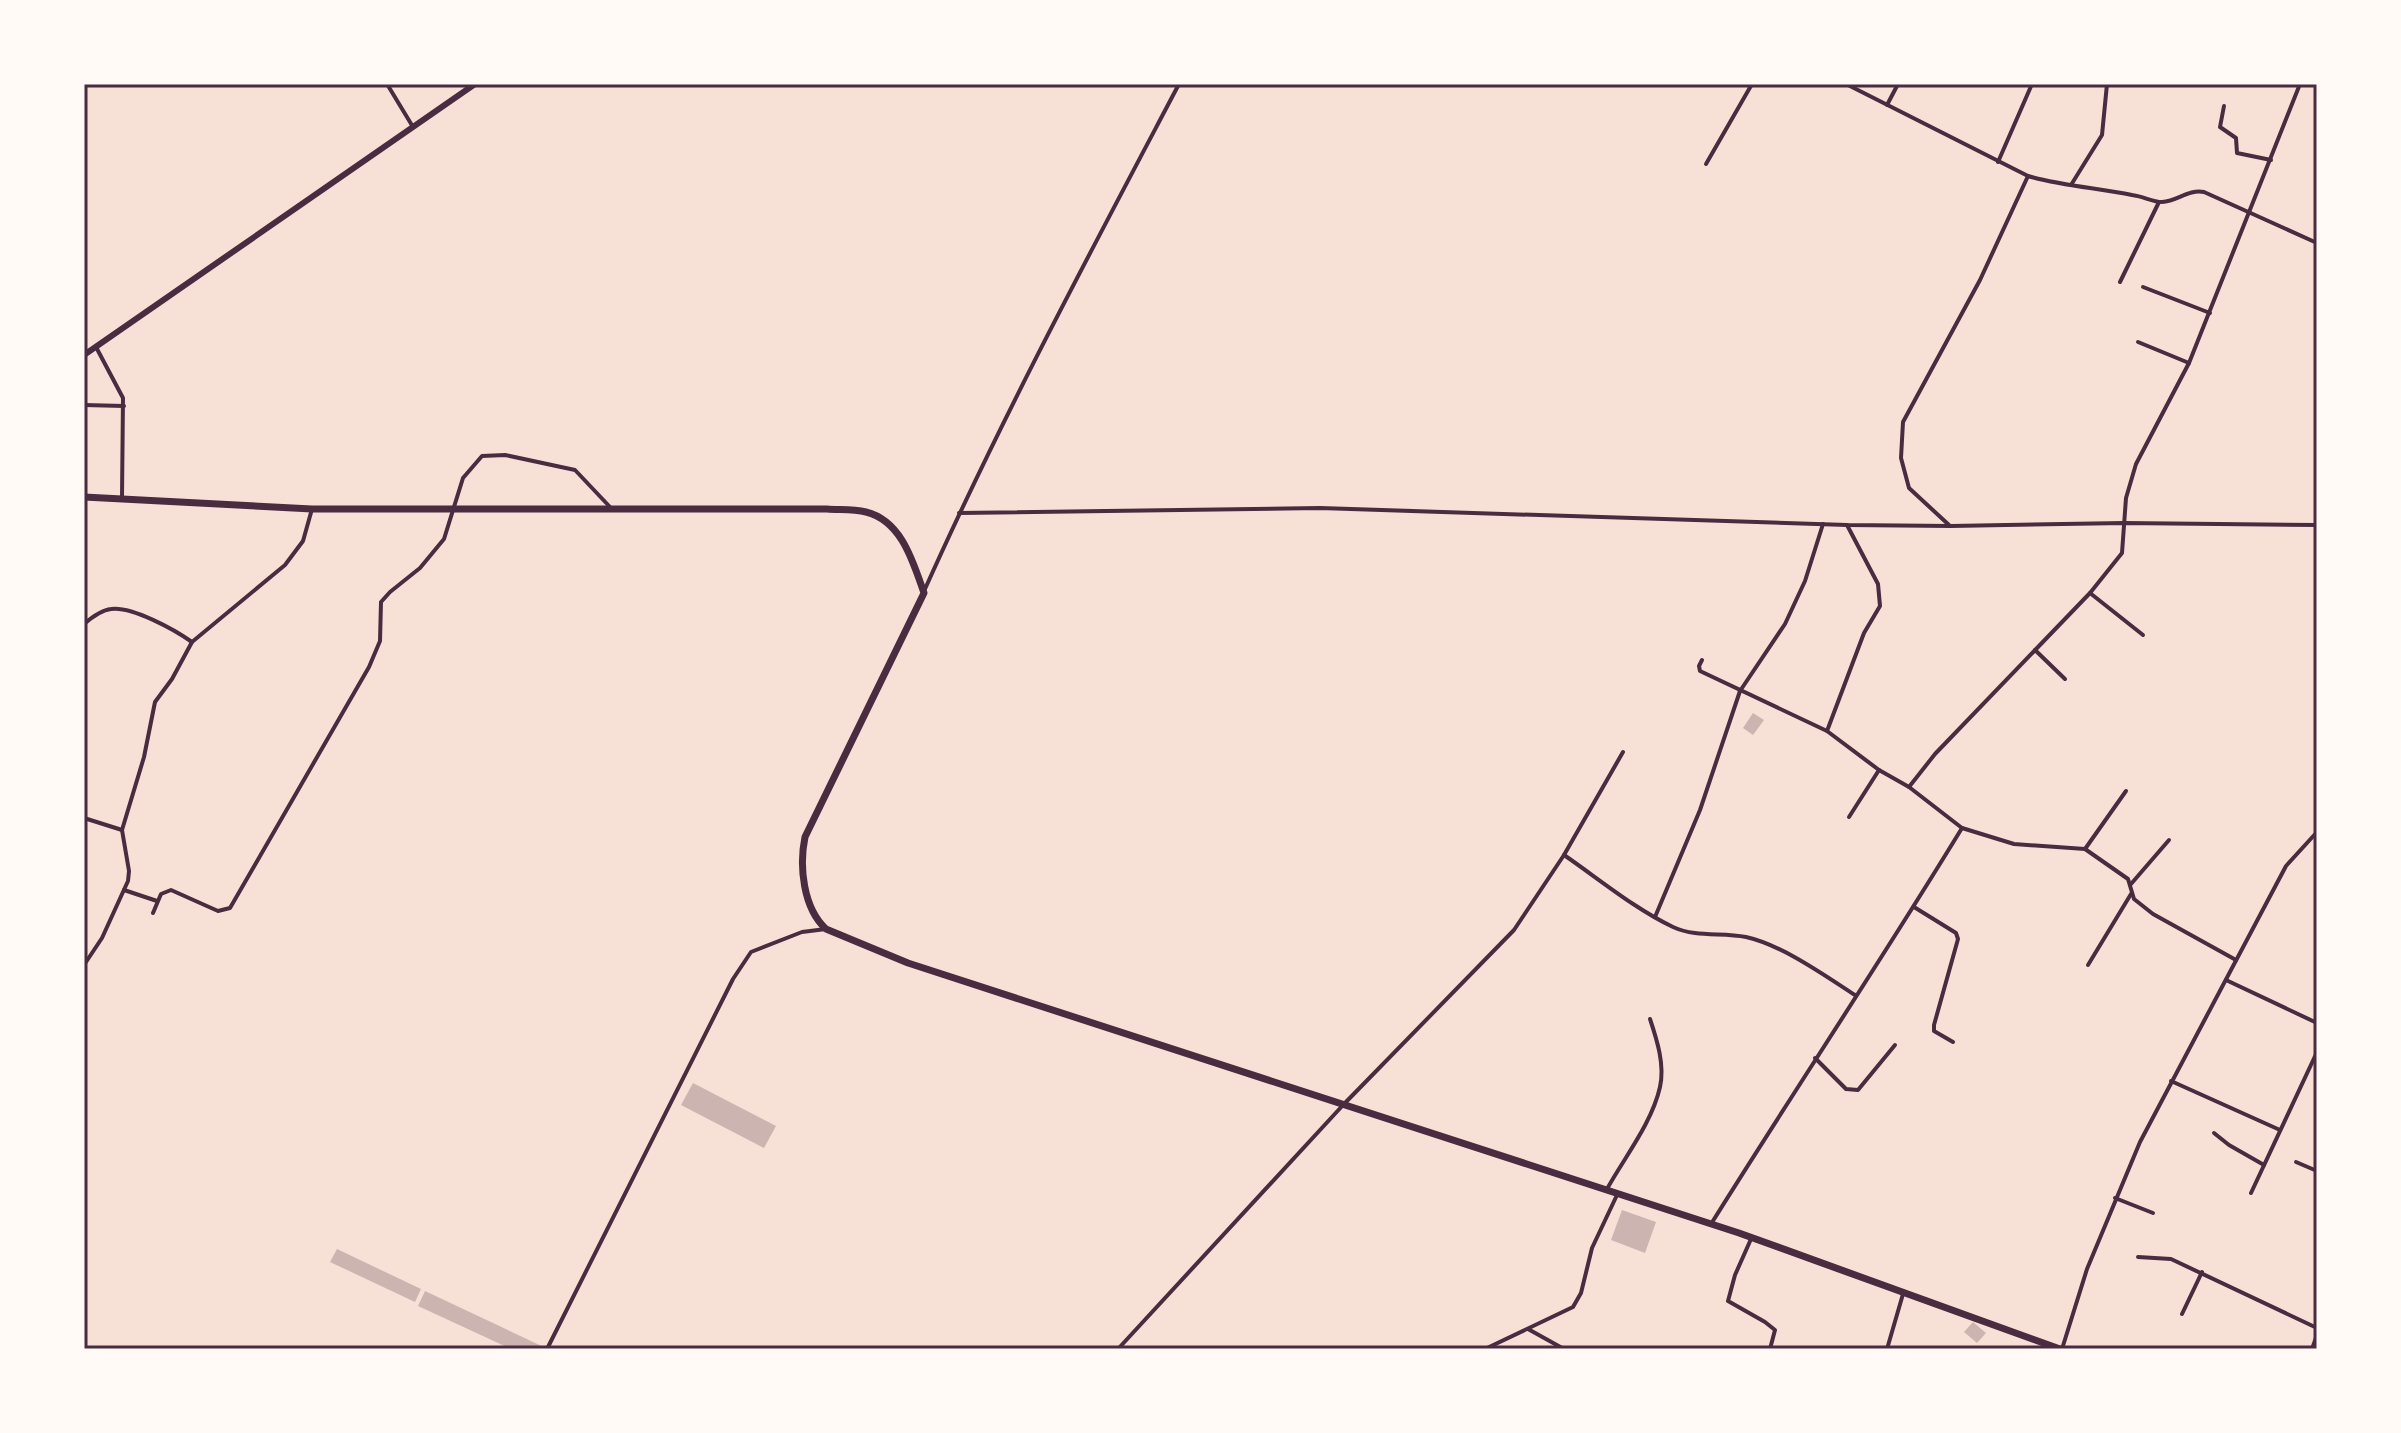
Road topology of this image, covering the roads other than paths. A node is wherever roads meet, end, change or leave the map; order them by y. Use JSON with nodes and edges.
{"nodes":[{"id":1,"x":387,"y":84,"type":"edge"},
{"id":2,"x":475,"y":84,"type":"edge"},
{"id":3,"x":1179,"y":84,"type":"edge"},
{"id":4,"x":1752,"y":84,"type":"edge"},
{"id":5,"x":1846,"y":84,"type":"edge"},
{"id":6,"x":1898,"y":84,"type":"edge"},
{"id":7,"x":2032,"y":84,"type":"edge"},
{"id":8,"x":2107,"y":84,"type":"edge"},
{"id":9,"x":2300,"y":84,"type":"edge"},
{"id":10,"x":1887,"y":105,"type":"junction"},
{"id":11,"x":2224,"y":106,"type":"dead end"},
{"id":12,"x":413,"y":127,"type":"junction"},
{"id":13,"x":2271,"y":160,"type":"junction"},
{"id":14,"x":1998,"y":162,"type":"junction"},
{"id":15,"x":1706,"y":164,"type":"dead end"},
{"id":16,"x":2028,"y":176,"type":"junction"},
{"id":17,"x":2071,"y":185,"type":"junction"},
{"id":18,"x":2159,"y":202,"type":"junction"},
{"id":19,"x":2251,"y":213,"type":"junction"},
{"id":20,"x":2317,"y":243,"type":"edge"},
{"id":21,"x":2120,"y":282,"type":"dead end"},
{"id":22,"x":2143,"y":287,"type":"dead end"},
{"id":23,"x":2210,"y":313,"type":"junction"},
{"id":24,"x":2138,"y":342,"type":"dead end"},
{"id":25,"x":96,"y":347,"type":"junction"},
{"id":26,"x":84,"y":355,"type":"edge"},
{"id":27,"x":2189,"y":363,"type":"junction"},
{"id":28,"x":84,"y":405,"type":"edge"},
{"id":29,"x":124,"y":406,"type":"junction"},
{"id":30,"x":84,"y":497,"type":"edge"},
{"id":31,"x":121,"y":500,"type":"junction"},
{"id":32,"x":312,"y":509,"type":"junction"},
{"id":33,"x":455,"y":509,"type":"junction"},
{"id":34,"x":612,"y":509,"type":"junction"},
{"id":35,"x":959,"y":513,"type":"junction"},
{"id":36,"x":2124,"y":523,"type":"junction"},
{"id":37,"x":1823,"y":524,"type":"junction"},
{"id":38,"x":1847,"y":525,"type":"junction"},
{"id":39,"x":2317,"y":525,"type":"edge"},
{"id":40,"x":1951,"y":526,"type":"junction"},
{"id":41,"x":924,"y":593,"type":"junction"},
{"id":42,"x":2090,"y":593,"type":"junction"},
{"id":43,"x":84,"y":624,"type":"edge"},
{"id":44,"x":2143,"y":635,"type":"dead end"},
{"id":45,"x":192,"y":642,"type":"junction"},
{"id":46,"x":2035,"y":650,"type":"junction"},
{"id":47,"x":1702,"y":660,"type":"dead end"},
{"id":48,"x":2065,"y":679,"type":"dead end"},
{"id":49,"x":1740,"y":691,"type":"junction"},
{"id":50,"x":1827,"y":731,"type":"junction"},
{"id":51,"x":1623,"y":752,"type":"dead end"},
{"id":52,"x":1879,"y":770,"type":"junction"},
{"id":53,"x":1909,"y":787,"type":"junction"},
{"id":54,"x":2126,"y":791,"type":"dead end"},
{"id":55,"x":1849,"y":817,"type":"dead end"},
{"id":56,"x":84,"y":818,"type":"edge"},
{"id":57,"x":1962,"y":828,"type":"junction"},
{"id":58,"x":122,"y":830,"type":"junction"},
{"id":59,"x":2317,"y":832,"type":"edge"},
{"id":60,"x":2169,"y":840,"type":"dead end"},
{"id":61,"x":2085,"y":849,"type":"junction"},
{"id":62,"x":1564,"y":855,"type":"junction"},
{"id":63,"x":2131,"y":884,"type":"junction"},
{"id":64,"x":124,"y":890,"type":"junction"},
{"id":65,"x":2131,"y":894,"type":"junction"},
{"id":66,"x":157,"y":901,"type":"junction"},
{"id":67,"x":1914,"y":907,"type":"junction"},
{"id":68,"x":153,"y":913,"type":"dead end"},
{"id":69,"x":1655,"y":917,"type":"junction"},
{"id":70,"x":826,"y":929,"type":"junction"},
{"id":71,"x":2236,"y":960,"type":"junction"},
{"id":72,"x":84,"y":965,"type":"edge"},
{"id":73,"x":2088,"y":965,"type":"dead end"},
{"id":74,"x":2226,"y":980,"type":"junction"},
{"id":75,"x":1856,"y":996,"type":"junction"},
{"id":76,"x":1650,"y":1019,"type":"dead end"},
{"id":77,"x":2317,"y":1023,"type":"edge"},
{"id":78,"x":1953,"y":1042,"type":"dead end"},
{"id":79,"x":1895,"y":1045,"type":"dead end"},
{"id":80,"x":2317,"y":1052,"type":"edge"},
{"id":81,"x":1815,"y":1058,"type":"junction"},
{"id":82,"x":2171,"y":1081,"type":"junction"},
{"id":83,"x":1344,"y":1104,"type":"junction"},
{"id":84,"x":2280,"y":1130,"type":"junction"},
{"id":85,"x":2214,"y":1133,"type":"dead end"},
{"id":86,"x":2296,"y":1162,"type":"dead end"},
{"id":87,"x":2264,"y":1165,"type":"junction"},
{"id":88,"x":2317,"y":1171,"type":"edge"},
{"id":89,"x":1606,"y":1191,"type":"junction"},
{"id":90,"x":2251,"y":1193,"type":"dead end"},
{"id":91,"x":1617,"y":1195,"type":"junction"},
{"id":92,"x":2115,"y":1198,"type":"junction"},
{"id":93,"x":2153,"y":1213,"type":"dead end"},
{"id":94,"x":1711,"y":1224,"type":"junction"},
{"id":95,"x":1751,"y":1238,"type":"junction"},
{"id":96,"x":2138,"y":1257,"type":"dead end"},
{"id":97,"x":2202,"y":1272,"type":"junction"},
{"id":98,"x":1904,"y":1291,"type":"junction"},
{"id":99,"x":2182,"y":1314,"type":"dead end"},
{"id":100,"x":2317,"y":1328,"type":"edge"},
{"id":101,"x":1528,"y":1329,"type":"junction"},
{"id":102,"x":2317,"y":1335,"type":"edge"},
{"id":103,"x":547,"y":1349,"type":"edge"},
{"id":104,"x":1118,"y":1349,"type":"edge"},
{"id":105,"x":1485,"y":1349,"type":"edge"},
{"id":106,"x":1564,"y":1349,"type":"edge"},
{"id":107,"x":1770,"y":1349,"type":"edge"},
{"id":108,"x":1887,"y":1349,"type":"edge"},
{"id":109,"x":2061,"y":1349,"type":"edge"},
{"id":110,"x":2312,"y":1349,"type":"edge"}],
"edges":[{"from":1,"to":12,"type":"street"},
{"from":2,"to":12,"type":"street"},
{"from":3,"to":35,"type":"street"},
{"from":4,"to":15,"type":"street"},
{"from":5,"to":10,"type":"street"},
{"from":6,"to":10,"type":"street"},
{"from":7,"to":14,"type":"street"},
{"from":8,"to":17,"type":"street"},
{"from":9,"to":13,"type":"street"},
{"from":10,"to":14,"type":"street"},
{"from":11,"to":13,"type":"street"},
{"from":12,"to":25,"type":"street"},
{"from":13,"to":19,"type":"street"},
{"from":14,"to":16,"type":"street"},
{"from":16,"to":17,"type":"street"},
{"from":16,"to":40,"type":"street"},
{"from":17,"to":18,"type":"street"},
{"from":18,"to":19,"type":"street"},
{"from":18,"to":21,"type":"street"},
{"from":19,"to":20,"type":"street"},
{"from":19,"to":23,"type":"street"},
{"from":22,"to":23,"type":"street"},
{"from":23,"to":27,"type":"street"},
{"from":24,"to":27,"type":"street"},
{"from":25,"to":26,"type":"street"},
{"from":25,"to":29,"type":"street"},
{"from":27,"to":36,"type":"street"},
{"from":28,"to":29,"type":"street"},
{"from":29,"to":31,"type":"street"},
{"from":30,"to":31,"type":"main road"},
{"from":31,"to":32,"type":"main road"},
{"from":32,"to":33,"type":"main road"},
{"from":32,"to":45,"type":"street"},
{"from":33,"to":34,"type":"main road"},
{"from":33,"to":34,"type":"street"},
{"from":33,"to":66,"type":"street"},
{"from":34,"to":41,"type":"main road"},
{"from":35,"to":37,"type":"street"},
{"from":35,"to":41,"type":"street"},
{"from":36,"to":39,"type":"street"},
{"from":36,"to":40,"type":"street"},
{"from":36,"to":42,"type":"street"},
{"from":37,"to":38,"type":"street"},
{"from":37,"to":49,"type":"street"},
{"from":38,"to":40,"type":"street"},
{"from":38,"to":50,"type":"street"},
{"from":41,"to":70,"type":"main road"},
{"from":42,"to":44,"type":"street"},
{"from":42,"to":46,"type":"street"},
{"from":43,"to":45,"type":"street"},
{"from":45,"to":58,"type":"street"},
{"from":46,"to":48,"type":"street"},
{"from":46,"to":53,"type":"street"},
{"from":47,"to":49,"type":"street"},
{"from":49,"to":50,"type":"street"},
{"from":49,"to":69,"type":"street"},
{"from":50,"to":52,"type":"street"},
{"from":51,"to":62,"type":"street"},
{"from":52,"to":53,"type":"street"},
{"from":52,"to":55,"type":"street"},
{"from":53,"to":57,"type":"street"},
{"from":54,"to":61,"type":"street"},
{"from":56,"to":58,"type":"street"},
{"from":57,"to":61,"type":"street"},
{"from":57,"to":67,"type":"street"},
{"from":58,"to":64,"type":"street"},
{"from":59,"to":71,"type":"street"},
{"from":60,"to":63,"type":"street"},
{"from":61,"to":63,"type":"street"},
{"from":62,"to":69,"type":"street"},
{"from":62,"to":83,"type":"street"},
{"from":63,"to":65,"type":"street"},
{"from":64,"to":66,"type":"street"},
{"from":64,"to":72,"type":"street"},
{"from":65,"to":71,"type":"street"},
{"from":65,"to":73,"type":"street"},
{"from":66,"to":68,"type":"street"},
{"from":67,"to":75,"type":"street"},
{"from":67,"to":78,"type":"street"},
{"from":69,"to":75,"type":"street"},
{"from":70,"to":83,"type":"main road"},
{"from":70,"to":103,"type":"street"},
{"from":71,"to":74,"type":"street"},
{"from":74,"to":77,"type":"street"},
{"from":74,"to":82,"type":"street"},
{"from":75,"to":81,"type":"street"},
{"from":76,"to":89,"type":"street"},
{"from":79,"to":81,"type":"street"},
{"from":80,"to":84,"type":"street"},
{"from":81,"to":94,"type":"street"},
{"from":82,"to":84,"type":"street"},
{"from":82,"to":92,"type":"street"},
{"from":83,"to":89,"type":"main road"},
{"from":83,"to":104,"type":"street"},
{"from":84,"to":87,"type":"street"},
{"from":85,"to":87,"type":"street"},
{"from":86,"to":88,"type":"street"},
{"from":87,"to":90,"type":"street"},
{"from":89,"to":91,"type":"main road"},
{"from":91,"to":94,"type":"main road"},
{"from":91,"to":101,"type":"street"},
{"from":92,"to":93,"type":"street"},
{"from":92,"to":109,"type":"street"},
{"from":94,"to":95,"type":"main road"},
{"from":95,"to":98,"type":"main road"},
{"from":95,"to":107,"type":"street"},
{"from":96,"to":97,"type":"street"},
{"from":97,"to":99,"type":"street"},
{"from":97,"to":100,"type":"street"},
{"from":98,"to":108,"type":"street"},
{"from":98,"to":109,"type":"main road"},
{"from":101,"to":105,"type":"street"},
{"from":101,"to":106,"type":"street"},
{"from":102,"to":110,"type":"street"}]}
